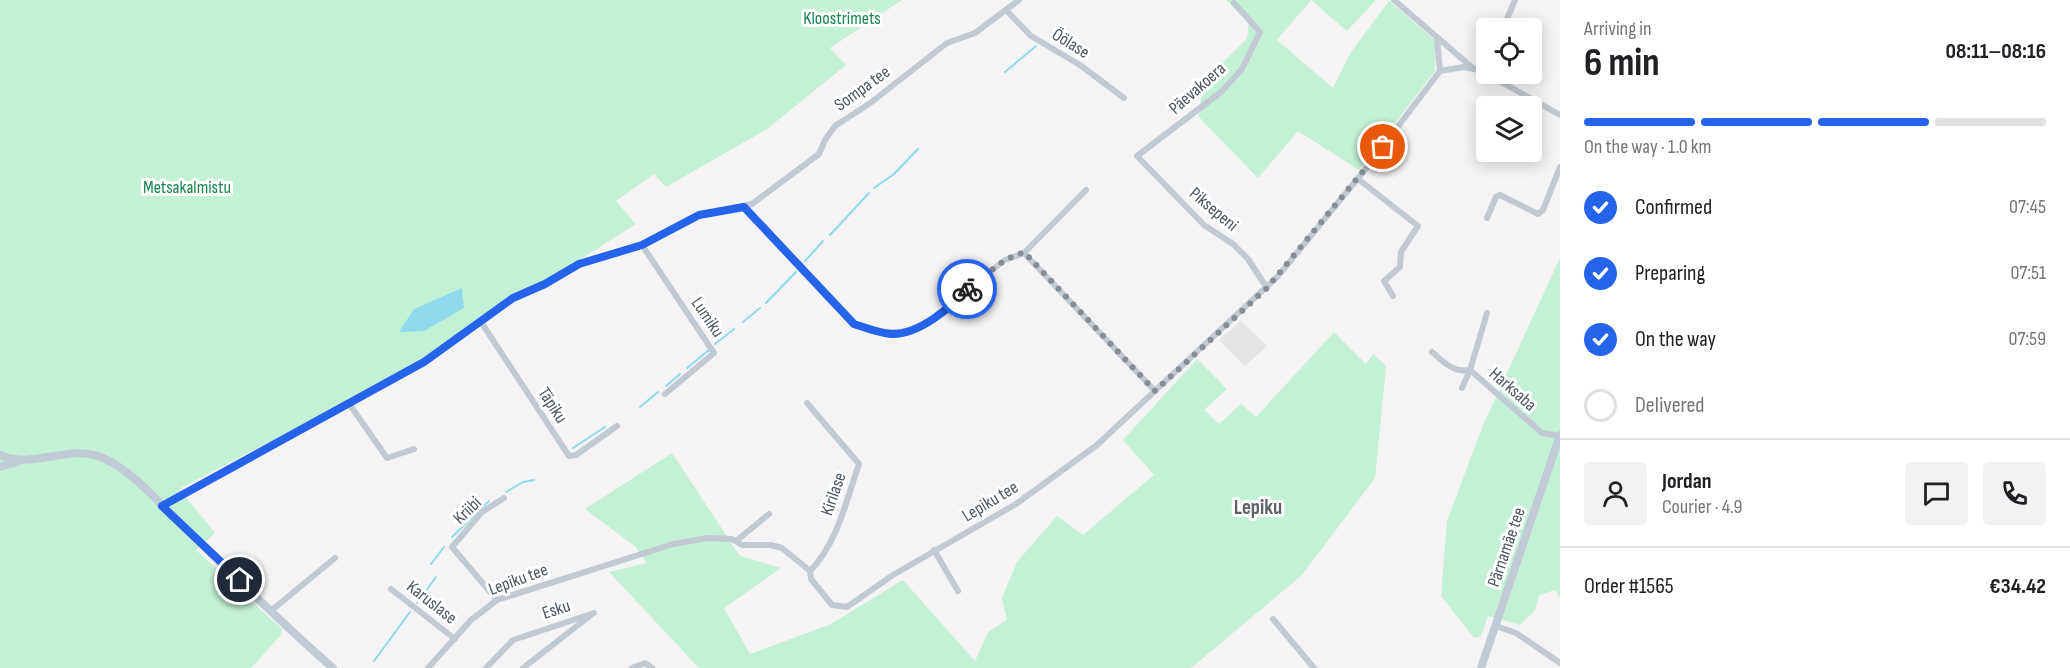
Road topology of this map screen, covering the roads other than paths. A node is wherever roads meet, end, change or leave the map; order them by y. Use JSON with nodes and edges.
{"nodes":[{"id":1,"x":1019,"y":0,"type":"edge"},
{"id":2,"x":1394,"y":0,"type":"edge"},
{"id":3,"x":1515,"y":0,"type":"edge"},
{"id":4,"x":1234,"y":3,"type":"dead end"},
{"id":5,"x":1006,"y":10,"type":"junction"},
{"id":6,"x":1507,"y":18,"type":"edge"},
{"id":7,"x":1437,"y":39,"type":"junction"},
{"id":8,"x":1474,"y":69,"type":"joint"},
{"id":9,"x":1440,"y":71,"type":"junction"},
{"id":10,"x":1508,"y":84,"type":"edge"},
{"id":11,"x":1124,"y":98,"type":"dead end"},
{"id":12,"x":1560,"y":115,"type":"edge"},
{"id":13,"x":1137,"y":156,"type":"joint"},
{"id":14,"x":1560,"y":167,"type":"edge"},
{"id":15,"x":1358,"y":179,"type":"junction"},
{"id":16,"x":1086,"y":190,"type":"dead end"},
{"id":17,"x":744,"y":207,"type":"junction"},
{"id":18,"x":1487,"y":218,"type":"dead end"},
{"id":19,"x":642,"y":245,"type":"junction"},
{"id":20,"x":1024,"y":252,"type":"junction"},
{"id":21,"x":1267,"y":288,"type":"junction"},
{"id":22,"x":1393,"y":296,"type":"dead end"},
{"id":23,"x":1487,"y":313,"type":"dead end"},
{"id":24,"x":481,"y":322,"type":"junction"},
{"id":25,"x":1432,"y":352,"type":"dead end"},
{"id":26,"x":1470,"y":370,"type":"junction"},
{"id":27,"x":1462,"y":388,"type":"dead end"},
{"id":28,"x":1155,"y":391,"type":"junction"},
{"id":29,"x":665,"y":394,"type":"dead end"},
{"id":30,"x":807,"y":403,"type":"dead end"},
{"id":31,"x":350,"y":405,"type":"junction"},
{"id":32,"x":617,"y":426,"type":"dead end"},
{"id":33,"x":1560,"y":436,"type":"edge"},
{"id":34,"x":414,"y":449,"type":"dead end"},
{"id":35,"x":0,"y":455,"type":"edge"},
{"id":36,"x":19,"y":462,"type":"junction"},
{"id":37,"x":0,"y":467,"type":"edge"},
{"id":38,"x":504,"y":498,"type":"dead end"},
{"id":39,"x":162,"y":506,"type":"junction"},
{"id":40,"x":769,"y":514,"type":"dead end"},
{"id":41,"x":736,"y":541,"type":"junction"},
{"id":42,"x":934,"y":550,"type":"junction"},
{"id":43,"x":335,"y":558,"type":"dead end"},
{"id":44,"x":810,"y":571,"type":"junction"},
{"id":45,"x":391,"y":589,"type":"dead end"},
{"id":46,"x":958,"y":591,"type":"dead end"},
{"id":47,"x":497,"y":600,"type":"junction"},
{"id":48,"x":272,"y":610,"type":"junction"},
{"id":49,"x":1273,"y":619,"type":"dead end"},
{"id":50,"x":1496,"y":626,"type":"junction"},
{"id":51,"x":455,"y":639,"type":"junction"},
{"id":52,"x":1560,"y":663,"type":"edge"},
{"id":53,"x":333,"y":668,"type":"edge"},
{"id":54,"x":428,"y":668,"type":"edge"},
{"id":55,"x":486,"y":668,"type":"edge"},
{"id":56,"x":523,"y":668,"type":"edge"},
{"id":57,"x":632,"y":668,"type":"edge"},
{"id":58,"x":652,"y":668,"type":"edge"},
{"id":59,"x":1314,"y":668,"type":"edge"},
{"id":60,"x":1481,"y":668,"type":"edge"}],
"edges":[{"from":1,"to":5,"type":"street","name":"Sompa tee"},
{"from":2,"to":7,"type":"street"},
{"from":3,"to":6,"type":"street"},
{"from":4,"to":13,"type":"street","name":"Päevakoera"},
{"from":5,"to":11,"type":"street","name":"Öölase"},
{"from":5,"to":17,"type":"street","name":"Sompa tee"},
{"from":7,"to":8,"type":"street"},
{"from":7,"to":9,"type":"street"},
{"from":8,"to":9,"type":"street"},
{"from":9,"to":15,"type":"street","name":"Lepiku tee"},
{"from":10,"to":12,"type":"street"},
{"from":13,"to":21,"type":"street","name":"Piksepeni"},
{"from":14,"to":18,"type":"street"},
{"from":15,"to":21,"type":"street","name":"Lepiku tee"},
{"from":15,"to":22,"type":"street"},
{"from":16,"to":20,"type":"street"},
{"from":17,"to":19,"type":"street","name":"Sompa tee"},
{"from":17,"to":20,"type":"street"},
{"from":19,"to":24,"type":"street","name":"Sompa tee"},
{"from":19,"to":29,"type":"street","name":"Lumiku"},
{"from":20,"to":28,"type":"street"},
{"from":21,"to":28,"type":"street","name":"Lepiku tee"},
{"from":23,"to":26,"type":"street","name":"Harksaba"},
{"from":24,"to":31,"type":"street","name":"Sompa tee"},
{"from":24,"to":32,"type":"street","name":"Täpiku"},
{"from":25,"to":26,"type":"street"},
{"from":26,"to":27,"type":"street"},
{"from":26,"to":33,"type":"street","name":"Harksaba"},
{"from":28,"to":42,"type":"street","name":"Lepiku tee"},
{"from":30,"to":44,"type":"street","name":"Kirilase"},
{"from":31,"to":34,"type":"street"},
{"from":31,"to":39,"type":"street","name":"Sompa tee"},
{"from":33,"to":50,"type":"main road","name":"Pärnamäe tee"},
{"from":35,"to":36,"type":"main road"},
{"from":36,"to":37,"type":"main road"},
{"from":36,"to":39,"type":"main road"},
{"from":38,"to":47,"type":"street","name":"Kriibi"},
{"from":39,"to":48,"type":"main road"},
{"from":40,"to":41,"type":"street"},
{"from":41,"to":44,"type":"street","name":"Lepiku tee"},
{"from":41,"to":47,"type":"street","name":"Lepiku tee"},
{"from":42,"to":44,"type":"street","name":"Lepiku tee"},
{"from":42,"to":46,"type":"street"},
{"from":43,"to":48,"type":"street"},
{"from":45,"to":51,"type":"street","name":"Karuslase"},
{"from":47,"to":51,"type":"street","name":"Lepiku tee"},
{"from":48,"to":53,"type":"main road"},
{"from":49,"to":59,"type":"street"},
{"from":50,"to":52,"type":"street"},
{"from":50,"to":60,"type":"main road","name":"Pärnamäe tee"},
{"from":51,"to":54,"type":"street","name":"Lepiku tee"},
{"from":55,"to":56,"type":"street","name":"Esku"},
{"from":57,"to":58,"type":"street"}]}
